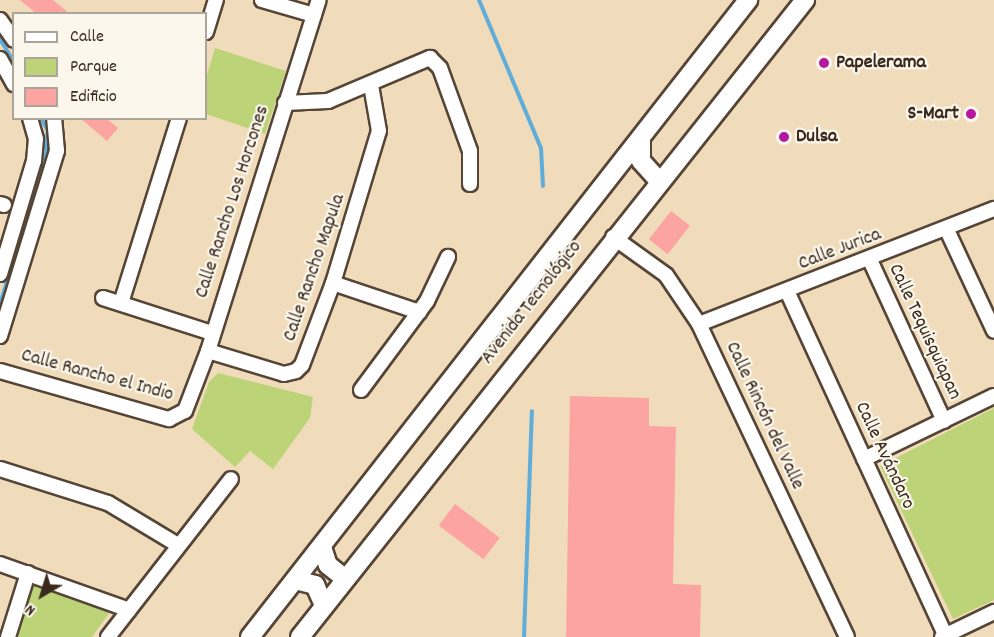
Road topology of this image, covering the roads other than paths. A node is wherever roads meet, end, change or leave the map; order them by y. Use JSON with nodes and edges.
{"nodes":[{"id":1,"x":216,"y":0,"type":"edge"},
{"id":2,"x":262,"y":0,"type":"edge"},
{"id":3,"x":319,"y":0,"type":"edge"},
{"id":4,"x":748,"y":0,"type":"edge"},
{"id":5,"x":805,"y":0,"type":"edge"},
{"id":6,"x":314,"y":15,"type":"junction"},
{"id":7,"x":0,"y":20,"type":"edge"},
{"id":8,"x":207,"y":29,"type":"edge"},
{"id":9,"x":12,"y":37,"type":"edge"},
{"id":10,"x":0,"y":59,"type":"edge"},
{"id":11,"x":12,"y":80,"type":"edge"},
{"id":12,"x":371,"y":86,"type":"junction"},
{"id":13,"x":285,"y":103,"type":"junction"},
{"id":14,"x":31,"y":120,"type":"edge"},
{"id":15,"x":54,"y":120,"type":"edge"},
{"id":16,"x":177,"y":120,"type":"edge"},
{"id":17,"x":641,"y":138,"type":"junction"},
{"id":18,"x":659,"y":181,"type":"junction"},
{"id":19,"x":470,"y":184,"type":"dead end"},
{"id":20,"x":994,"y":209,"type":"edge"},
{"id":21,"x":947,"y":230,"type":"junction"},
{"id":22,"x":613,"y":237,"type":"junction"},
{"id":23,"x":448,"y":257,"type":"dead end"},
{"id":24,"x":870,"y":260,"type":"junction"},
{"id":25,"x":0,"y":274,"type":"edge"},
{"id":26,"x":333,"y":283,"type":"junction"},
{"id":27,"x":788,"y":291,"type":"junction"},
{"id":28,"x":103,"y":298,"type":"dead end"},
{"id":29,"x":121,"y":303,"type":"junction"},
{"id":30,"x":419,"y":312,"type":"junction"},
{"id":31,"x":699,"y":324,"type":"junction"},
{"id":32,"x":994,"y":331,"type":"edge"},
{"id":33,"x":212,"y":333,"type":"junction"},
{"id":34,"x":0,"y":336,"type":"edge"},
{"id":35,"x":208,"y":351,"type":"junction"},
{"id":36,"x":0,"y":371,"type":"edge"},
{"id":37,"x":361,"y":390,"type":"dead end"},
{"id":38,"x":994,"y":396,"type":"edge"},
{"id":39,"x":182,"y":414,"type":"joint"},
{"id":40,"x":944,"y":421,"type":"junction"},
{"id":41,"x":864,"y":459,"type":"junction"},
{"id":42,"x":0,"y":469,"type":"edge"},
{"id":43,"x":231,"y":479,"type":"dead end"},
{"id":44,"x":178,"y":545,"type":"junction"},
{"id":45,"x":322,"y":547,"type":"junction"},
{"id":46,"x":0,"y":564,"type":"edge"},
{"id":47,"x":28,"y":573,"type":"junction"},
{"id":48,"x":345,"y":579,"type":"junction"},
{"id":49,"x":295,"y":580,"type":"junction"},
{"id":50,"x":324,"y":605,"type":"junction"},
{"id":51,"x":129,"y":610,"type":"junction"},
{"id":52,"x":994,"y":612,"type":"edge"},
{"id":53,"x":8,"y":637,"type":"edge"},
{"id":54,"x":108,"y":637,"type":"edge"},
{"id":55,"x":250,"y":637,"type":"edge"},
{"id":56,"x":300,"y":637,"type":"edge"},
{"id":57,"x":847,"y":637,"type":"edge"},
{"id":58,"x":945,"y":637,"type":"edge"}],
"edges":[{"from":1,"to":8,"type":"street"},
{"from":2,"to":6,"type":"street"},
{"from":3,"to":6,"type":"street","name":"Calle Rancho Los Horcones"},
{"from":4,"to":17,"type":"main road","name":"Avenida Tecnológico"},
{"from":5,"to":18,"type":"main road","name":"Avenida Tecnológico"},
{"from":6,"to":13,"type":"street","name":"Calle Rancho Los Horcones"},
{"from":7,"to":9,"type":"street"},
{"from":10,"to":11,"type":"street"},
{"from":12,"to":13,"type":"street"},
{"from":12,"to":19,"type":"street"},
{"from":12,"to":26,"type":"street","name":"Calle Rancho Mapula"},
{"from":13,"to":33,"type":"street","name":"Calle Rancho Los Horcones"},
{"from":14,"to":25,"type":"street"},
{"from":15,"to":34,"type":"street"},
{"from":16,"to":29,"type":"street"},
{"from":17,"to":18,"type":"main road"},
{"from":17,"to":45,"type":"main road","name":"Avenida Tecnológico"},
{"from":18,"to":22,"type":"main road","name":"Avenida Tecnológico"},
{"from":20,"to":21,"type":"street","name":"Calle Jurica"},
{"from":21,"to":24,"type":"street","name":"Calle Jurica"},
{"from":21,"to":32,"type":"street"},
{"from":22,"to":31,"type":"street","name":"Calle Rincón del Valle"},
{"from":22,"to":48,"type":"main road","name":"Avenida Tecnológico"},
{"from":23,"to":30,"type":"street"},
{"from":24,"to":27,"type":"street","name":"Calle Jurica"},
{"from":24,"to":40,"type":"street","name":"Calle Tequisquiapan"},
{"from":26,"to":30,"type":"street"},
{"from":26,"to":35,"type":"street","name":"Calle Rancho Mapula"},
{"from":27,"to":31,"type":"street","name":"Calle Jurica"},
{"from":27,"to":41,"type":"street","name":"Calle Avándaro"},
{"from":28,"to":29,"type":"street"},
{"from":29,"to":33,"type":"street"},
{"from":30,"to":37,"type":"street"},
{"from":31,"to":57,"type":"street","name":"Calle Rincón del Valle"},
{"from":33,"to":35,"type":"street","name":"Calle Rancho Los Horcones"},
{"from":35,"to":39,"type":"street","name":"Calle Rancho Los Horcones"},
{"from":36,"to":39,"type":"street","name":"Calle Rancho el Indio"},
{"from":38,"to":40,"type":"street"},
{"from":40,"to":41,"type":"street"},
{"from":41,"to":58,"type":"street","name":"Calle Avándaro"},
{"from":42,"to":44,"type":"street"},
{"from":43,"to":44,"type":"street"},
{"from":44,"to":51,"type":"street"},
{"from":45,"to":48,"type":"main road"},
{"from":45,"to":49,"type":"main road","name":"Avenida Tecnológico"},
{"from":46,"to":47,"type":"street"},
{"from":47,"to":51,"type":"street"},
{"from":47,"to":53,"type":"street"},
{"from":48,"to":50,"type":"main road","name":"Avenida Tecnológico"},
{"from":49,"to":50,"type":"main road"},
{"from":49,"to":55,"type":"main road","name":"Avenida Tecnológico"},
{"from":50,"to":56,"type":"main road","name":"Avenida Tecnológico"},
{"from":51,"to":54,"type":"street"},
{"from":52,"to":58,"type":"street"}]}
